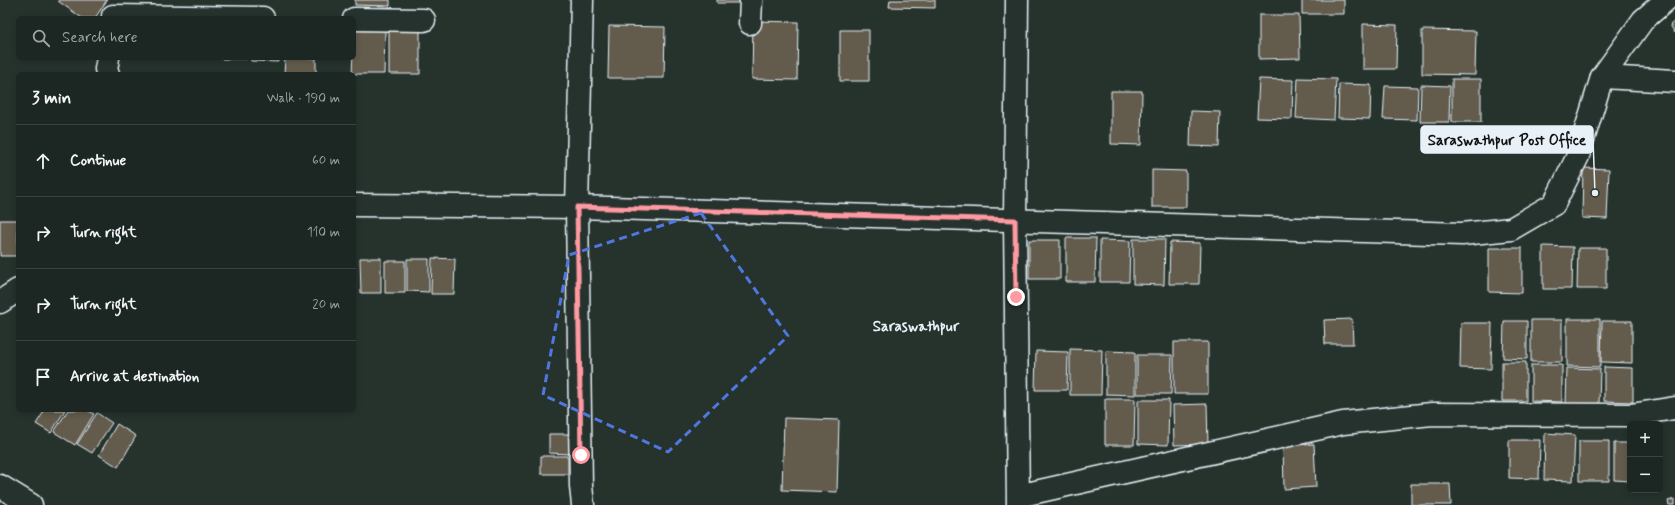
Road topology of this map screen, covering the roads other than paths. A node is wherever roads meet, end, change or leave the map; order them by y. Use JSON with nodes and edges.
{"nodes":[{"id":1,"x":582,"y":0,"type":"edge"},
{"id":2,"x":751,"y":0,"type":"edge"},
{"id":3,"x":1017,"y":0,"type":"edge"},
{"id":4,"x":1666,"y":0,"type":"edge"},
{"id":5,"x":117,"y":11,"type":"edge"},
{"id":6,"x":221,"y":16,"type":"edge"},
{"id":7,"x":356,"y":19,"type":"edge"},
{"id":8,"x":424,"y":20,"type":"dead end"},
{"id":9,"x":750,"y":23,"type":"dead end"},
{"id":10,"x":108,"y":60,"type":"edge"},
{"id":11,"x":107,"y":72,"type":"edge"},
{"id":12,"x":1602,"y":77,"type":"junction"},
{"id":13,"x":1675,"y":81,"type":"edge"},
{"id":14,"x":356,"y":205,"type":"edge"},
{"id":15,"x":577,"y":207,"type":"junction"},
{"id":16,"x":1015,"y":220,"type":"junction"},
{"id":17,"x":16,"y":291,"type":"edge"},
{"id":18,"x":0,"y":302,"type":"edge"},
{"id":19,"x":1675,"y":408,"type":"edge"},
{"id":20,"x":0,"y":486,"type":"edge"},
{"id":21,"x":1018,"y":500,"type":"edge"},
{"id":22,"x":31,"y":505,"type":"edge"},
{"id":23,"x":583,"y":505,"type":"edge"}],
"edges":[{"from":1,"to":15,"type":"street"},
{"from":2,"to":9,"type":"street"},
{"from":3,"to":16,"type":"street"},
{"from":4,"to":12,"type":"street"},
{"from":5,"to":6,"type":"street"},
{"from":7,"to":8,"type":"street"},
{"from":10,"to":11,"type":"street"},
{"from":12,"to":13,"type":"street"},
{"from":12,"to":16,"type":"street"},
{"from":14,"to":15,"type":"street"},
{"from":15,"to":16,"type":"street"},
{"from":15,"to":23,"type":"street"},
{"from":16,"to":21,"type":"street"},
{"from":17,"to":18,"type":"street"},
{"from":19,"to":21,"type":"street"},
{"from":20,"to":22,"type":"street"}]}
